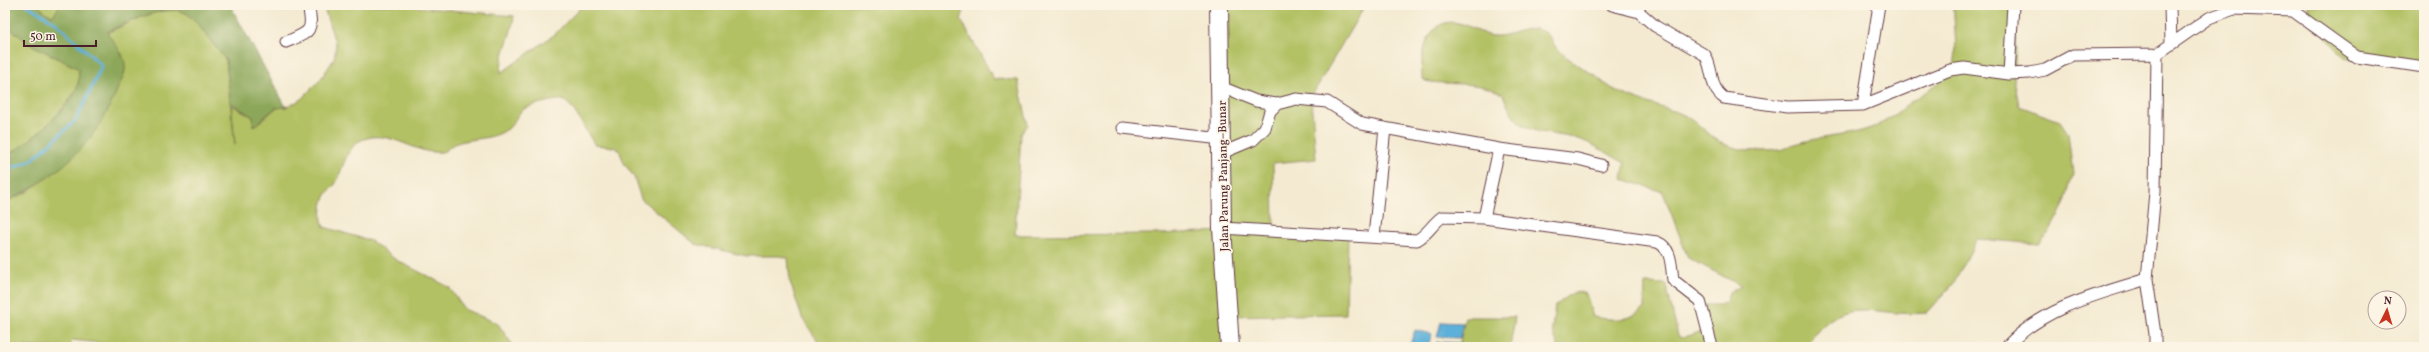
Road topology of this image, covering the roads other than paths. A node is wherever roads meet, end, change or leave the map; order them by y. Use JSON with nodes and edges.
{"nodes":[{"id":1,"x":308,"y":5,"type":"edge"},
{"id":2,"x":1219,"y":5,"type":"edge"},
{"id":3,"x":1612,"y":5,"type":"edge"},
{"id":4,"x":1879,"y":5,"type":"edge"},
{"id":5,"x":2013,"y":5,"type":"edge"},
{"id":6,"x":2170,"y":5,"type":"edge"},
{"id":7,"x":1642,"y":8,"type":"edge"},
{"id":8,"x":286,"y":42,"type":"dead end"},
{"id":9,"x":2171,"y":44,"type":"junction"},
{"id":10,"x":2157,"y":54,"type":"junction"},
{"id":11,"x":2424,"y":67,"type":"edge"},
{"id":12,"x":2009,"y":74,"type":"junction"},
{"id":13,"x":1221,"y":88,"type":"junction"},
{"id":14,"x":1277,"y":104,"type":"junction"},
{"id":15,"x":1863,"y":105,"type":"junction"},
{"id":16,"x":1123,"y":128,"type":"dead end"},
{"id":17,"x":1385,"y":128,"type":"junction"},
{"id":18,"x":1222,"y":146,"type":"junction"},
{"id":19,"x":1499,"y":149,"type":"junction"},
{"id":20,"x":1601,"y":166,"type":"dead end"},
{"id":21,"x":1484,"y":218,"type":"junction"},
{"id":22,"x":1222,"y":228,"type":"junction"},
{"id":23,"x":1374,"y":237,"type":"junction"},
{"id":24,"x":2147,"y":279,"type":"junction"},
{"id":25,"x":1230,"y":347,"type":"edge"},
{"id":26,"x":1712,"y":347,"type":"edge"},
{"id":27,"x":2006,"y":347,"type":"edge"},
{"id":28,"x":2155,"y":347,"type":"edge"}],
"edges":[{"from":1,"to":8,"type":"street"},
{"from":2,"to":13,"type":"main road","name":"Jalan Parung Panjang–Bunar"},
{"from":3,"to":7,"type":"street"},
{"from":4,"to":15,"type":"street"},
{"from":5,"to":12,"type":"street"},
{"from":6,"to":9,"type":"street"},
{"from":7,"to":15,"type":"street"},
{"from":9,"to":10,"type":"street"},
{"from":9,"to":11,"type":"street"},
{"from":10,"to":12,"type":"street"},
{"from":10,"to":24,"type":"street"},
{"from":12,"to":15,"type":"street"},
{"from":13,"to":14,"type":"street"},
{"from":13,"to":18,"type":"main road","name":"Jalan Parung Panjang–Bunar"},
{"from":14,"to":17,"type":"street"},
{"from":14,"to":18,"type":"street"},
{"from":16,"to":18,"type":"street"},
{"from":17,"to":19,"type":"street"},
{"from":17,"to":23,"type":"street"},
{"from":18,"to":22,"type":"main road","name":"Jalan Parung Panjang–Bunar"},
{"from":19,"to":20,"type":"street"},
{"from":19,"to":21,"type":"street"},
{"from":21,"to":23,"type":"street"},
{"from":21,"to":26,"type":"street"},
{"from":22,"to":23,"type":"street"},
{"from":22,"to":25,"type":"main road","name":"Jalan Parung Panjang–Bunar"},
{"from":24,"to":27,"type":"street"},
{"from":24,"to":28,"type":"street"}]}
